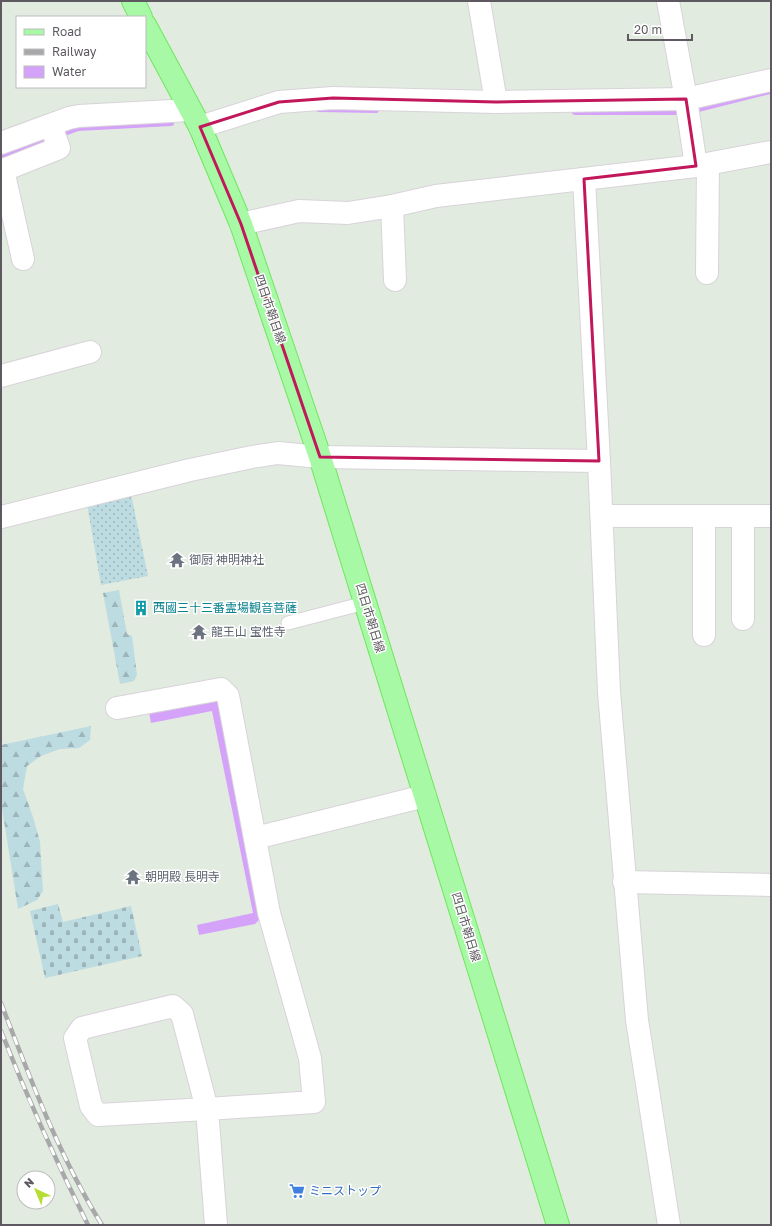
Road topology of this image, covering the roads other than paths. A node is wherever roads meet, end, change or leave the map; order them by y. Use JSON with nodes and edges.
{"nodes":[{"id":1,"x":133,"y":1,"type":"edge"},
{"id":2,"x":479,"y":1,"type":"edge"},
{"id":3,"x":668,"y":1,"type":"edge"},
{"id":4,"x":140,"y":16,"type":"edge"},
{"id":5,"x":146,"y":27,"type":"edge"},
{"id":6,"x":771,"y":80,"type":"edge"},
{"id":7,"x":686,"y":99,"type":"junction"},
{"id":8,"x":496,"y":102,"type":"junction"},
{"id":9,"x":195,"y":119,"type":"junction"},
{"id":10,"x":53,"y":133,"type":"junction"},
{"id":11,"x":1,"y":143,"type":"edge"},
{"id":12,"x":771,"y":152,"type":"edge"},
{"id":13,"x":702,"y":164,"type":"junction"},
{"id":14,"x":2,"y":170,"type":"edge"},
{"id":15,"x":584,"y":179,"type":"junction"},
{"id":16,"x":392,"y":206,"type":"junction"},
{"id":17,"x":241,"y":224,"type":"junction"},
{"id":18,"x":23,"y":259,"type":"dead end"},
{"id":19,"x":707,"y":273,"type":"dead end"},
{"id":20,"x":395,"y":280,"type":"dead end"},
{"id":21,"x":90,"y":352,"type":"dead end"},
{"id":22,"x":1,"y":376,"type":"edge"},
{"id":23,"x":320,"y":457,"type":"junction"},
{"id":24,"x":599,"y":461,"type":"junction"},
{"id":25,"x":602,"y":516,"type":"junction"},
{"id":26,"x":704,"y":516,"type":"junction"},
{"id":27,"x":743,"y":516,"type":"junction"},
{"id":28,"x":771,"y":516,"type":"edge"},
{"id":29,"x":1,"y":517,"type":"edge"},
{"id":30,"x":365,"y":603,"type":"junction"},
{"id":31,"x":743,"y":619,"type":"dead end"},
{"id":32,"x":288,"y":623,"type":"dead end"},
{"id":33,"x":704,"y":635,"type":"dead end"},
{"id":34,"x":117,"y":708,"type":"dead end"},
{"id":35,"x":425,"y":796,"type":"junction"},
{"id":36,"x":255,"y":838,"type":"junction"},
{"id":37,"x":624,"y":882,"type":"junction"},
{"id":38,"x":771,"y":885,"type":"edge"},
{"id":39,"x":207,"y":1109,"type":"junction"},
{"id":40,"x":216,"y":1225,"type":"edge"},
{"id":41,"x":558,"y":1225,"type":"edge"},
{"id":42,"x":669,"y":1225,"type":"edge"}],
"edges":[{"from":1,"to":4,"type":"main road"},
{"from":2,"to":8,"type":"street"},
{"from":3,"to":7,"type":"street"},
{"from":5,"to":9,"type":"main road","name":"四日市朝日線"},
{"from":6,"to":7,"type":"street"},
{"from":7,"to":8,"type":"street"},
{"from":7,"to":13,"type":"street"},
{"from":8,"to":9,"type":"street"},
{"from":9,"to":10,"type":"street"},
{"from":9,"to":17,"type":"main road","name":"四日市朝日線"},
{"from":10,"to":11,"type":"street"},
{"from":10,"to":14,"type":"street"},
{"from":12,"to":13,"type":"street"},
{"from":13,"to":15,"type":"street"},
{"from":13,"to":19,"type":"street"},
{"from":14,"to":18,"type":"street"},
{"from":15,"to":16,"type":"street"},
{"from":15,"to":24,"type":"street"},
{"from":16,"to":17,"type":"street"},
{"from":16,"to":20,"type":"street"},
{"from":17,"to":23,"type":"main road","name":"四日市朝日線"},
{"from":21,"to":22,"type":"street"},
{"from":23,"to":24,"type":"street"},
{"from":23,"to":29,"type":"street"},
{"from":23,"to":30,"type":"main road","name":"四日市朝日線"},
{"from":24,"to":25,"type":"street"},
{"from":25,"to":26,"type":"street"},
{"from":25,"to":37,"type":"street"},
{"from":26,"to":27,"type":"street"},
{"from":26,"to":33,"type":"street"},
{"from":27,"to":28,"type":"street"},
{"from":27,"to":31,"type":"street"},
{"from":30,"to":32,"type":"lane"},
{"from":30,"to":35,"type":"main road","name":"四日市朝日線"},
{"from":34,"to":36,"type":"street"},
{"from":35,"to":36,"type":"street"},
{"from":35,"to":41,"type":"main road","name":"四日市朝日線"},
{"from":36,"to":39,"type":"street"},
{"from":37,"to":38,"type":"street"},
{"from":37,"to":42,"type":"street"},
{"from":39,"to":39,"type":"street"},
{"from":39,"to":40,"type":"street"}]}
